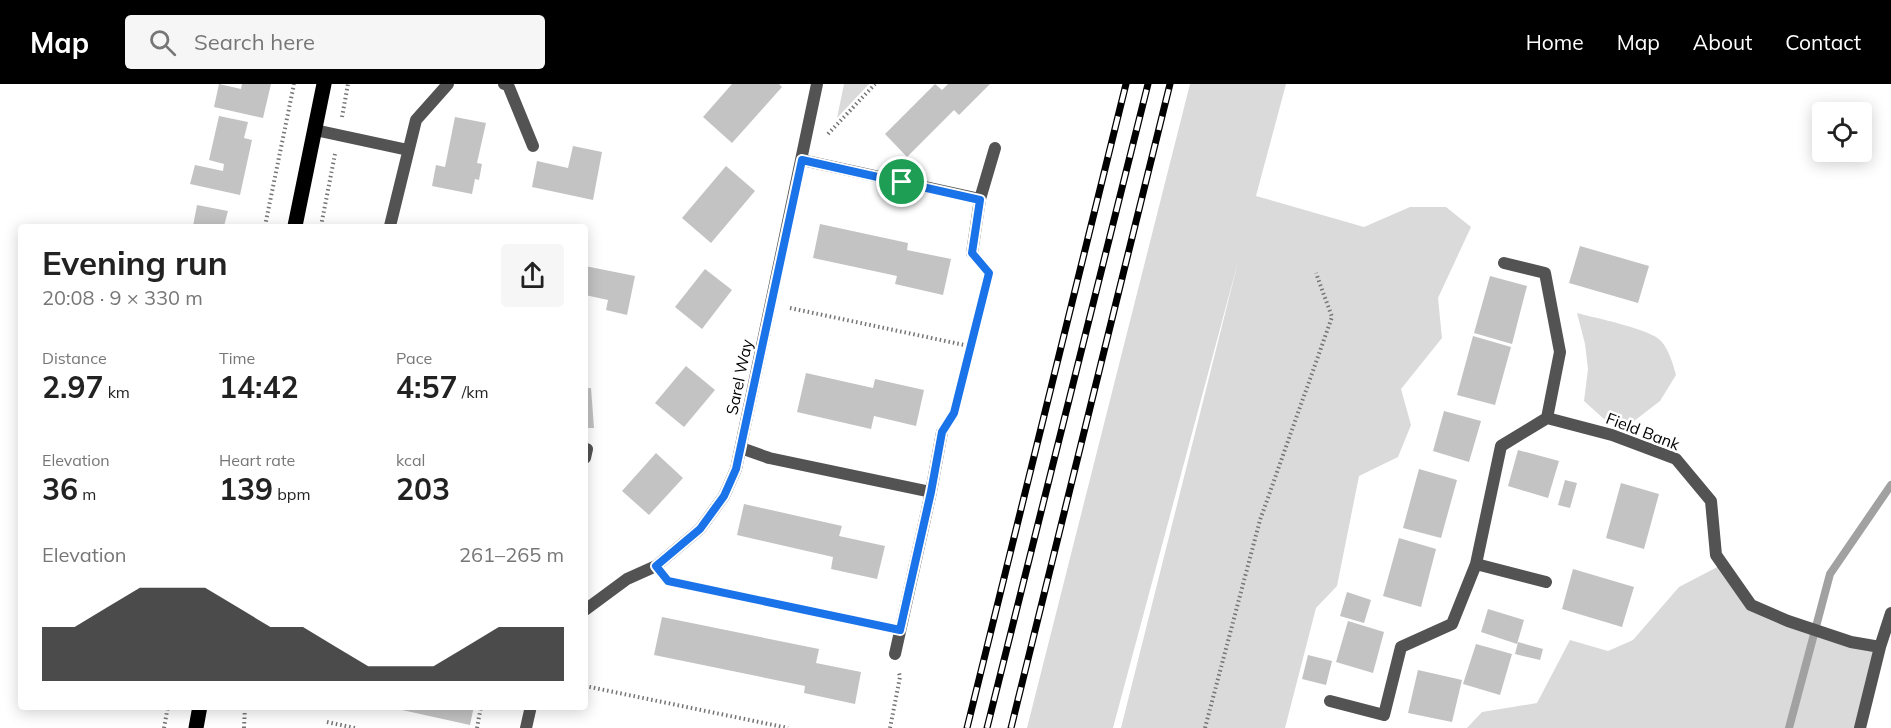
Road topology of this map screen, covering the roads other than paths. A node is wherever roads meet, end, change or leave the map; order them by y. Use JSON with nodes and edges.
{"nodes":[{"id":1,"x":324,"y":84,"type":"edge"},
{"id":2,"x":448,"y":84,"type":"edge"},
{"id":3,"x":504,"y":84,"type":"edge"},
{"id":4,"x":817,"y":84,"type":"edge"},
{"id":5,"x":315,"y":130,"type":"junction"},
{"id":6,"x":533,"y":146,"type":"dead end"},
{"id":7,"x":995,"y":148,"type":"dead end"},
{"id":8,"x":408,"y":150,"type":"junction"},
{"id":9,"x":802,"y":160,"type":"junction"},
{"id":10,"x":980,"y":200,"type":"junction"},
{"id":11,"x":295,"y":224,"type":"edge"},
{"id":12,"x":390,"y":224,"type":"edge"},
{"id":13,"x":972,"y":253,"type":"road end"},
{"id":14,"x":1504,"y":263,"type":"dead end"},
{"id":15,"x":1547,"y":418,"type":"junction"},
{"id":16,"x":942,"y":432,"type":"road end"},
{"id":17,"x":741,"y":448,"type":"junction"},
{"id":18,"x":931,"y":492,"type":"junction"},
{"id":19,"x":1476,"y":564,"type":"junction"},
{"id":20,"x":1546,"y":582,"type":"dead end"},
{"id":21,"x":588,"y":608,"type":"edge"},
{"id":22,"x":1891,"y":613,"type":"edge"},
{"id":23,"x":1880,"y":647,"type":"junction"},
{"id":24,"x":895,"y":654,"type":"road end"},
{"id":25,"x":1330,"y":701,"type":"dead end"},
{"id":26,"x":199,"y":710,"type":"edge"},
{"id":27,"x":530,"y":710,"type":"edge"},
{"id":28,"x":1384,"y":715,"type":"junction"},
{"id":29,"x":196,"y":728,"type":"edge"},
{"id":30,"x":526,"y":728,"type":"edge"},
{"id":31,"x":1381,"y":728,"type":"edge"},
{"id":32,"x":1860,"y":728,"type":"edge"}],
"edges":[{"from":1,"to":5,"type":"main road"},
{"from":2,"to":8,"type":"street"},
{"from":3,"to":6,"type":"street"},
{"from":4,"to":9,"type":"street","name":"Sarel Way"},
{"from":5,"to":8,"type":"street"},
{"from":5,"to":11,"type":"main road"},
{"from":7,"to":10,"type":"street"},
{"from":8,"to":12,"type":"street"},
{"from":9,"to":10,"type":"street"},
{"from":9,"to":17,"type":"street","name":"Sarel Way"},
{"from":10,"to":13,"type":"street"},
{"from":14,"to":15,"type":"street"},
{"from":15,"to":19,"type":"street"},
{"from":15,"to":23,"type":"street","name":"Field Bank"},
{"from":16,"to":18,"type":"street"},
{"from":17,"to":18,"type":"street"},
{"from":17,"to":21,"type":"street","name":"Sarel Way"},
{"from":18,"to":24,"type":"street"},
{"from":19,"to":20,"type":"street"},
{"from":19,"to":28,"type":"street"},
{"from":22,"to":23,"type":"street"},
{"from":23,"to":32,"type":"street"},
{"from":25,"to":28,"type":"street"},
{"from":26,"to":29,"type":"main road"},
{"from":27,"to":30,"type":"street"},
{"from":28,"to":31,"type":"street"}]}
